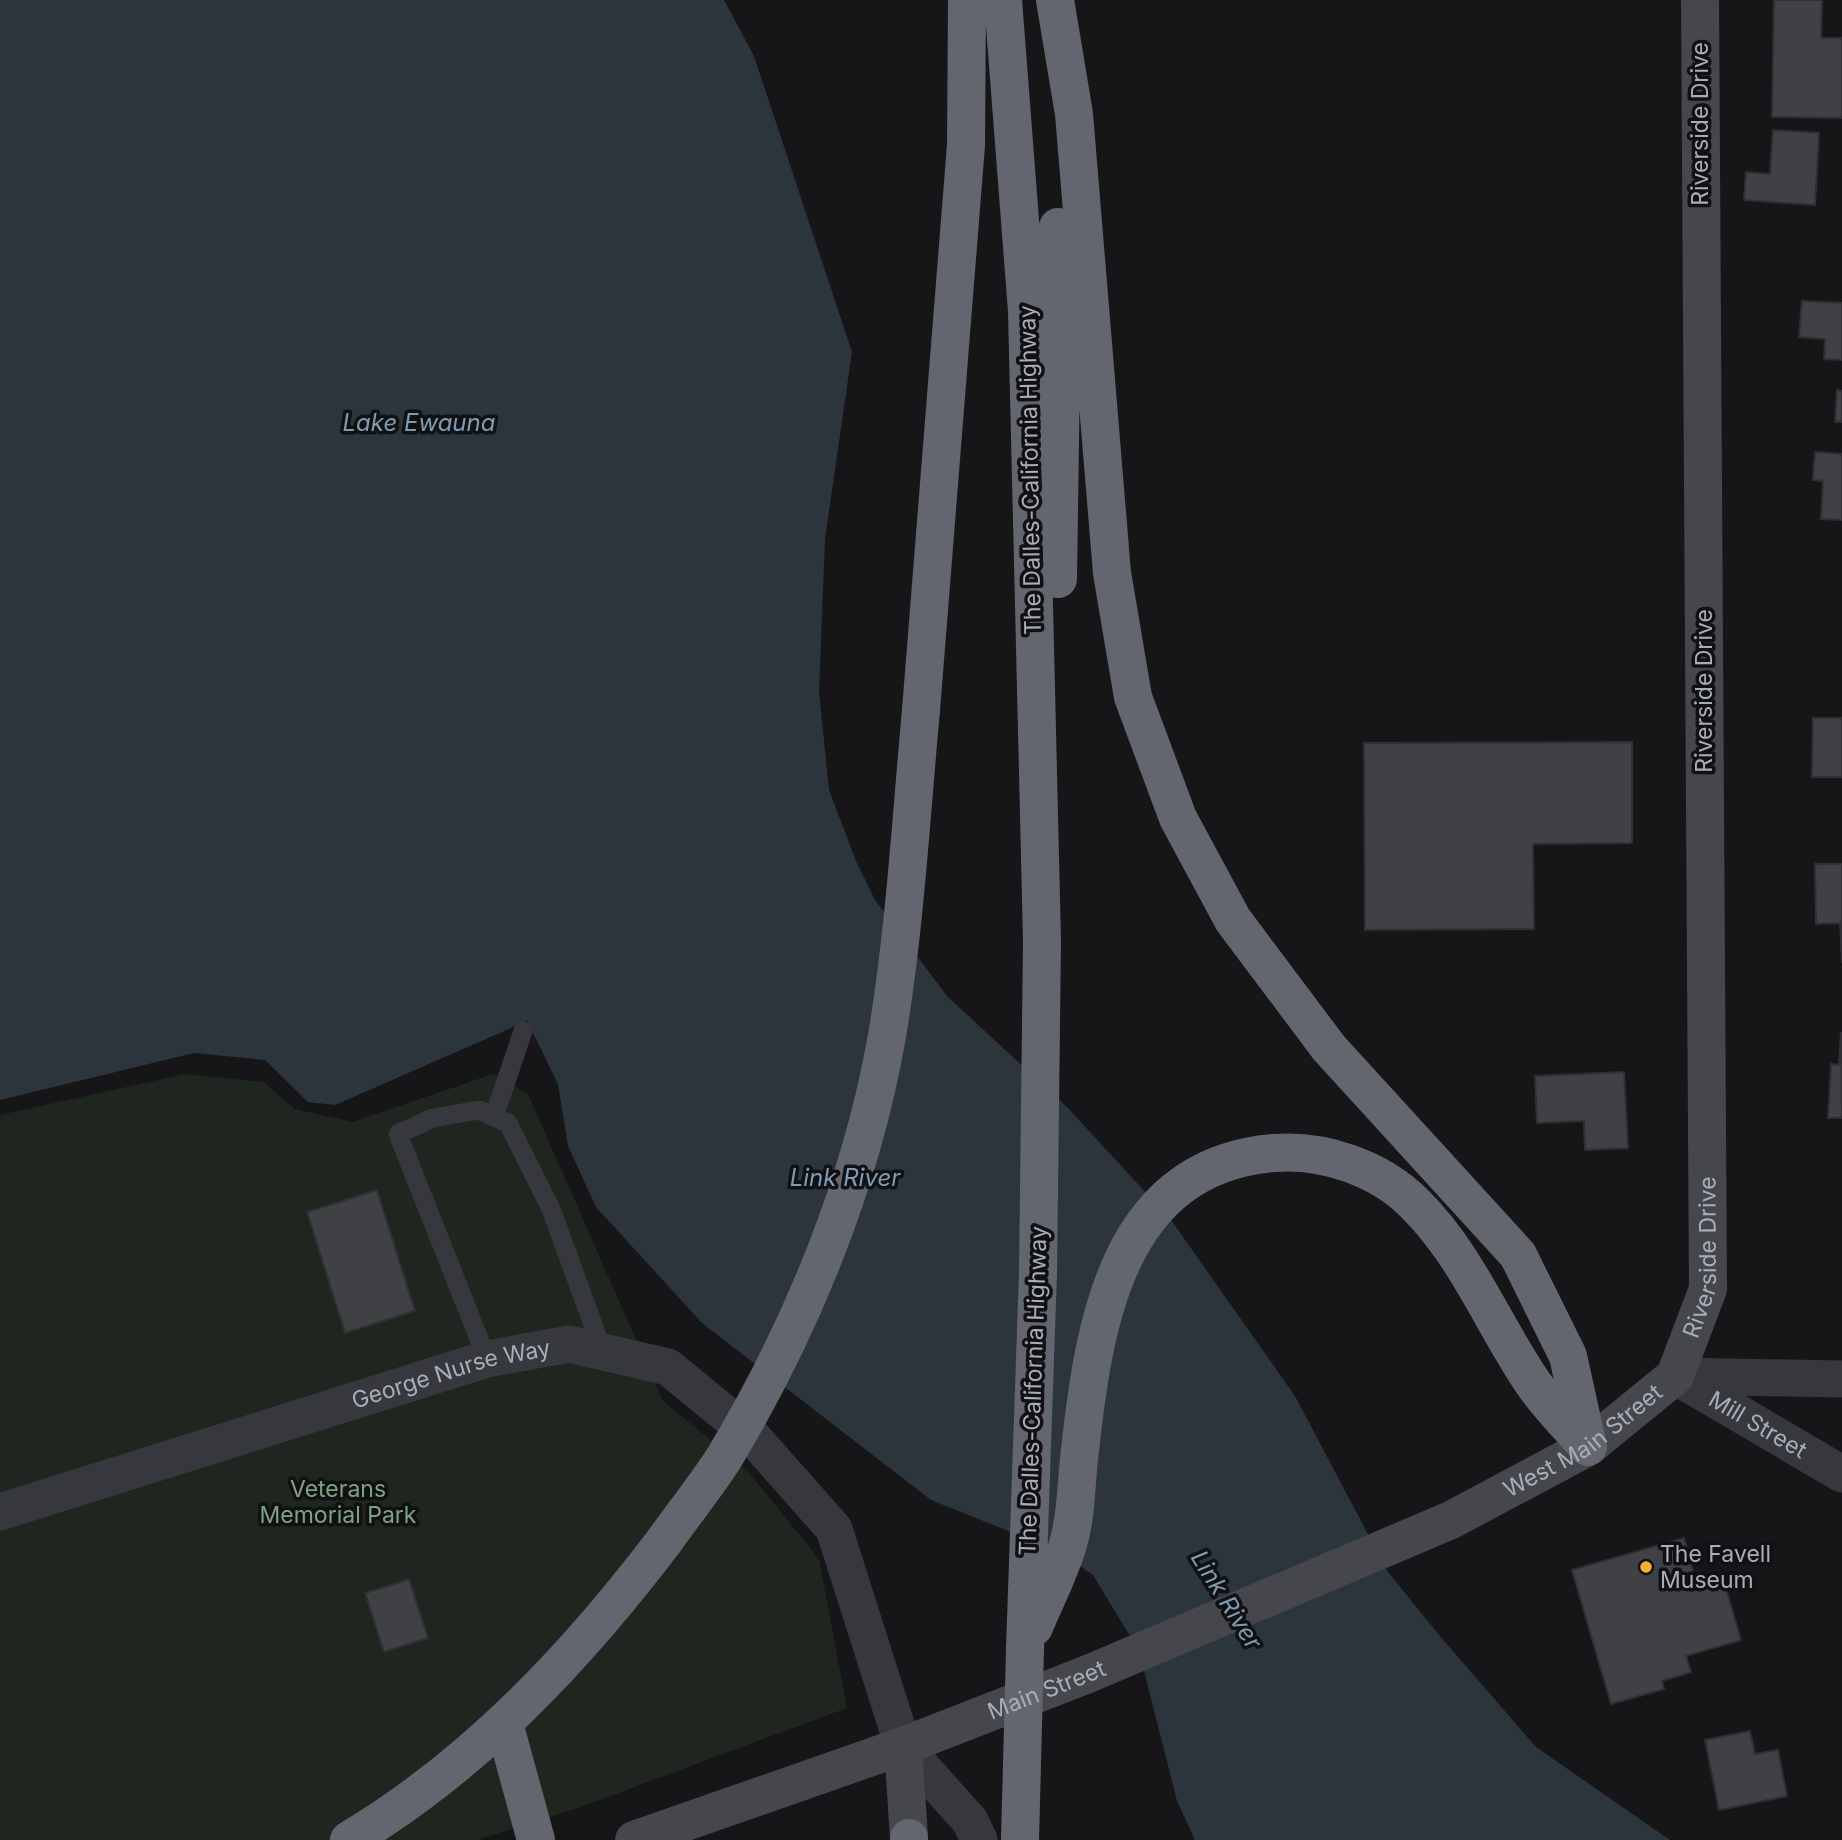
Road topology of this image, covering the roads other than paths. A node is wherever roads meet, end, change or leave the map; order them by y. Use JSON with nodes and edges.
{"nodes":[{"id":1,"x":967,"y":0,"type":"edge"},
{"id":2,"x":1003,"y":0,"type":"edge"},
{"id":3,"x":1046,"y":0,"type":"edge"},
{"id":4,"x":1055,"y":0,"type":"edge"},
{"id":5,"x":1700,"y":0,"type":"edge"},
{"id":6,"x":1042,"y":941,"type":"junction"},
{"id":7,"x":523,"y":1031,"type":"dead end"},
{"id":8,"x":494,"y":1117,"type":"junction"},
{"id":9,"x":603,"y":1352,"type":"junction"},
{"id":10,"x":487,"y":1360,"type":"junction"},
{"id":11,"x":1675,"y":1376,"type":"junction"},
{"id":12,"x":1842,"y":1379,"type":"edge"},
{"id":13,"x":1588,"y":1447,"type":"junction"},
{"id":14,"x":1842,"y":1474,"type":"edge"},
{"id":15,"x":0,"y":1512,"type":"edge"},
{"id":16,"x":1451,"y":1520,"type":"joint"},
{"id":17,"x":1025,"y":1649,"type":"junction"},
{"id":18,"x":504,"y":1723,"type":"junction"},
{"id":19,"x":903,"y":1746,"type":"junction"},
{"id":20,"x":909,"y":1839,"type":"edge"},
{"id":21,"x":349,"y":1840,"type":"edge"},
{"id":22,"x":536,"y":1840,"type":"edge"},
{"id":23,"x":634,"y":1840,"type":"edge"},
{"id":24,"x":979,"y":1840,"type":"edge"},
{"id":25,"x":1020,"y":1840,"type":"edge"}],
"edges":[{"from":1,"to":18,"type":"highway","bridge":true},
{"from":2,"to":6,"type":"highway","name":"The Dalles-California Highway"},
{"from":3,"to":6,"type":"highway","name":"The Dalles-California Highway"},
{"from":4,"to":13,"type":"highway"},
{"from":5,"to":11,"type":"street","name":"Riverside Drive"},
{"from":6,"to":17,"type":"highway","name":"The Dalles-California Highway"},
{"from":7,"to":8,"type":"lane"},
{"from":8,"to":9,"type":"lane"},
{"from":8,"to":10,"type":"lane"},
{"from":9,"to":10,"type":"street","name":"George Nurse Way"},
{"from":9,"to":19,"type":"street","name":"George Nurse Way"},
{"from":10,"to":15,"type":"street","name":"George Nurse Way"},
{"from":11,"to":12,"type":"street","name":"West Main Street"},
{"from":11,"to":13,"type":"street","name":"West Main Street"},
{"from":11,"to":14,"type":"street","name":"Mill Street"},
{"from":13,"to":16,"type":"street","name":"West Main Street"},
{"from":13,"to":17,"type":"highway"},
{"from":16,"to":19,"type":"street","name":"Main Street"},
{"from":17,"to":25,"type":"highway","name":"The Dalles-California Highway","bridge":true},
{"from":18,"to":21,"type":"highway"},
{"from":18,"to":22,"type":"highway"},
{"from":19,"to":20,"type":"street"},
{"from":19,"to":23,"type":"street","name":"Main Street"},
{"from":19,"to":24,"type":"street"}]}
